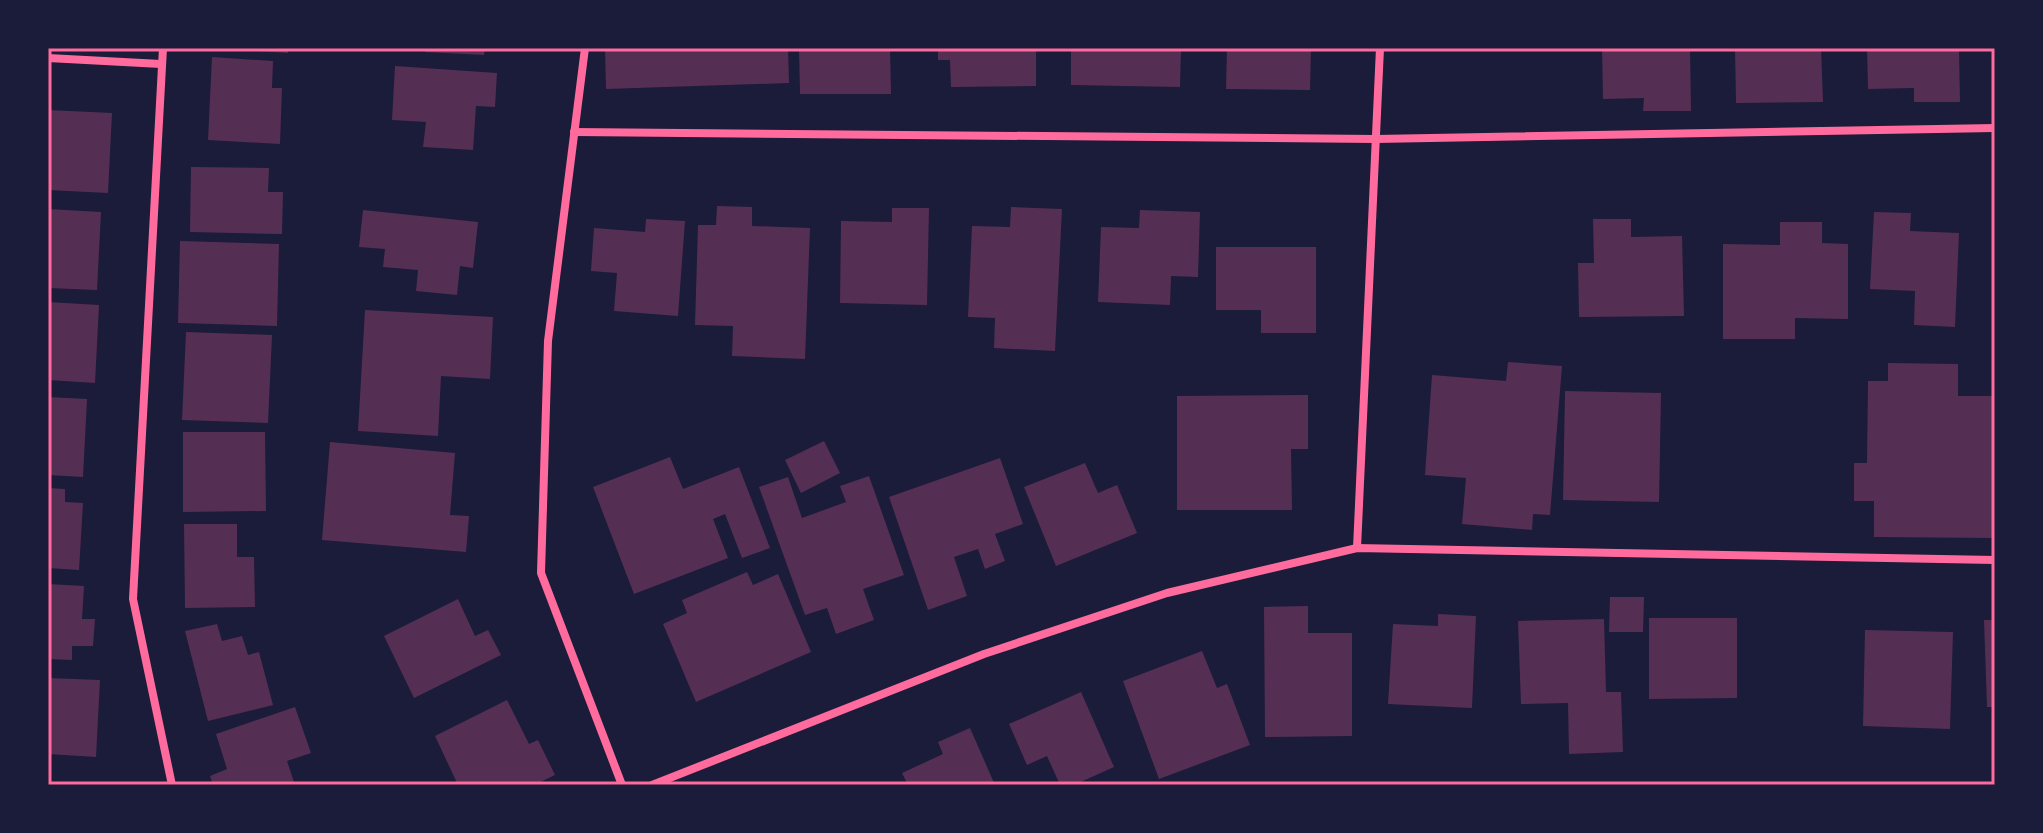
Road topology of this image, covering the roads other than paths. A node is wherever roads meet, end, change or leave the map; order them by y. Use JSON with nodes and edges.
{"nodes":[{"id":1,"x":163,"y":48,"type":"edge"},
{"id":2,"x":585,"y":48,"type":"edge"},
{"id":3,"x":1380,"y":48,"type":"edge"},
{"id":4,"x":48,"y":58,"type":"edge"},
{"id":5,"x":161,"y":64,"type":"junction"},
{"id":6,"x":1995,"y":128,"type":"edge"},
{"id":7,"x":574,"y":132,"type":"junction"},
{"id":8,"x":1376,"y":139,"type":"junction"},
{"id":9,"x":1357,"y":548,"type":"junction"},
{"id":10,"x":1995,"y":560,"type":"edge"},
{"id":11,"x":172,"y":785,"type":"edge"},
{"id":12,"x":622,"y":785,"type":"edge"},
{"id":13,"x":652,"y":785,"type":"edge"}],
"edges":[{"from":1,"to":5,"type":"street"},
{"from":2,"to":7,"type":"street"},
{"from":3,"to":8,"type":"street"},
{"from":4,"to":5,"type":"street"},
{"from":5,"to":11,"type":"street"},
{"from":6,"to":8,"type":"street"},
{"from":7,"to":8,"type":"street"},
{"from":7,"to":12,"type":"street"},
{"from":8,"to":9,"type":"street"},
{"from":9,"to":10,"type":"street"},
{"from":9,"to":13,"type":"street"}]}
